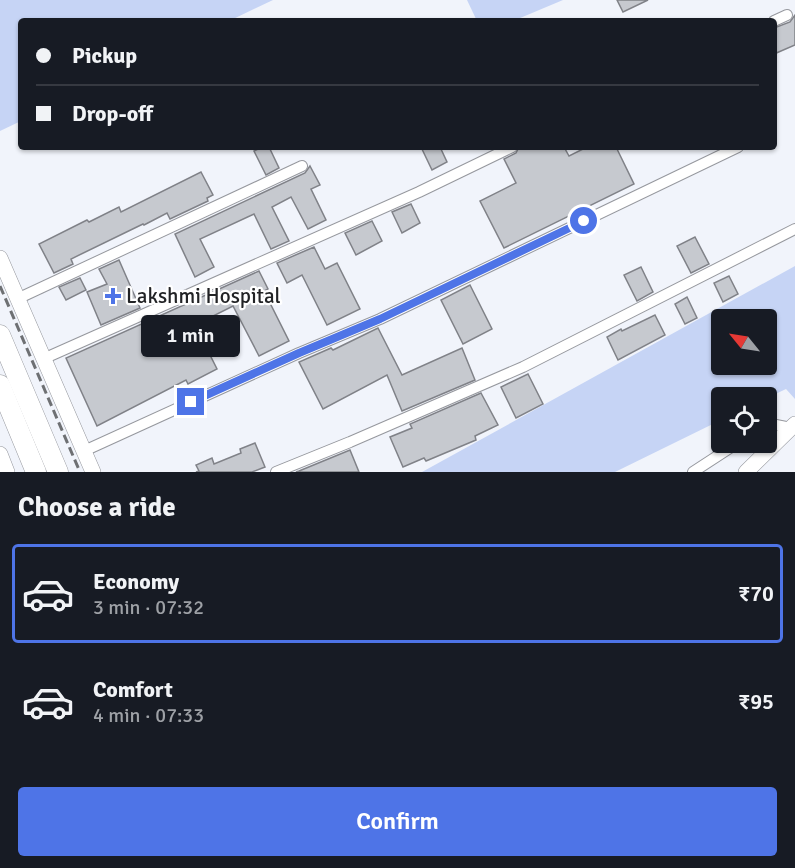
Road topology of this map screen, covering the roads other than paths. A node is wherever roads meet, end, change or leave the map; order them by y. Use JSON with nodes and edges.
{"nodes":[{"id":1,"x":787,"y":15,"type":"dead end"},
{"id":2,"x":777,"y":20,"type":"edge"},
{"id":3,"x":506,"y":150,"type":"edge"},
{"id":4,"x":732,"y":150,"type":"edge"},
{"id":5,"x":302,"y":166,"type":"dead end"},
{"id":6,"x":795,"y":229,"type":"edge"},
{"id":7,"x":0,"y":258,"type":"edge"},
{"id":8,"x":17,"y":299,"type":"junction"},
{"id":9,"x":0,"y":335,"type":"edge"},
{"id":10,"x":43,"y":359,"type":"junction"},
{"id":11,"x":0,"y":385,"type":"edge"},
{"id":12,"x":777,"y":425,"type":"edge"},
{"id":13,"x":793,"y":426,"type":"edge"},
{"id":14,"x":84,"y":452,"type":"junction"},
{"id":15,"x":722,"y":453,"type":"edge"},
{"id":16,"x":0,"y":454,"type":"edge"},
{"id":17,"x":7,"y":472,"type":"edge"},
{"id":18,"x":36,"y":472,"type":"edge"},
{"id":19,"x":58,"y":472,"type":"edge"},
{"id":20,"x":93,"y":472,"type":"edge"},
{"id":21,"x":276,"y":472,"type":"edge"},
{"id":22,"x":693,"y":472,"type":"edge"},
{"id":23,"x":746,"y":472,"type":"edge"}],
"edges":[{"from":1,"to":2,"type":"street"},
{"from":3,"to":10,"type":"street"},
{"from":4,"to":14,"type":"street"},
{"from":5,"to":8,"type":"street"},
{"from":6,"to":21,"type":"street"},
{"from":7,"to":8,"type":"street"},
{"from":8,"to":10,"type":"street"},
{"from":9,"to":19,"type":"highway"},
{"from":10,"to":14,"type":"street"},
{"from":11,"to":18,"type":"highway"},
{"from":12,"to":13,"type":"street"},
{"from":13,"to":23,"type":"street"},
{"from":14,"to":20,"type":"street"},
{"from":15,"to":22,"type":"street"},
{"from":16,"to":17,"type":"street"}]}
